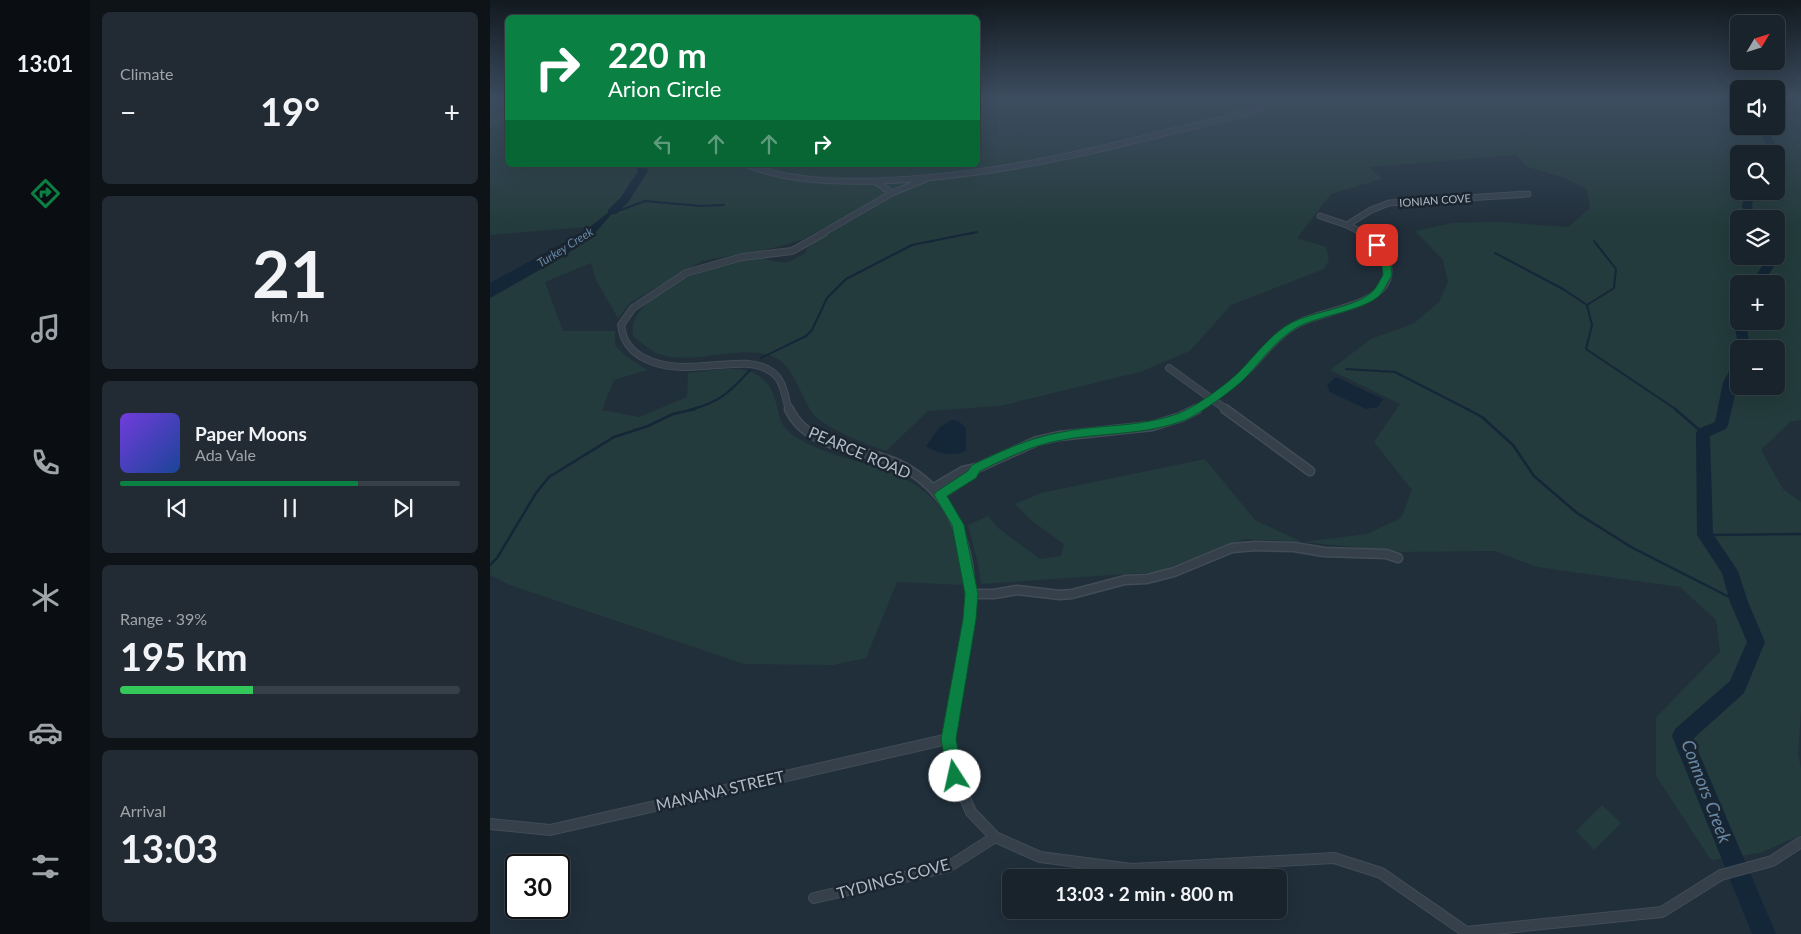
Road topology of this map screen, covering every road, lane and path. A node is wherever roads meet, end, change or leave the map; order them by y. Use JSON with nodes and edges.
{"nodes":[{"id":1,"x":1132,"y":141,"type":"edge"},
{"id":2,"x":754,"y":167,"type":"edge"},
{"id":3,"x":926,"y":179,"type":"junction"},
{"id":4,"x":876,"y":182,"type":"junction"},
{"id":5,"x":892,"y":193,"type":"junction"},
{"id":6,"x":1528,"y":194,"type":"dead end"},
{"id":7,"x":1320,"y":216,"type":"dead end"},
{"id":8,"x":1347,"y":225,"type":"junction"},
{"id":9,"x":1169,"y":368,"type":"dead end"},
{"id":10,"x":1210,"y":399,"type":"junction"},
{"id":11,"x":1310,"y":471,"type":"dead end"},
{"id":12,"x":937,"y":492,"type":"junction"},
{"id":13,"x":1398,"y":558,"type":"dead end"},
{"id":14,"x":971,"y":594,"type":"junction"},
{"id":15,"x":948,"y":739,"type":"junction"},
{"id":16,"x":490,"y":824,"type":"edge"},
{"id":17,"x":995,"y":836,"type":"junction"},
{"id":18,"x":1801,"y":842,"type":"edge"},
{"id":19,"x":814,"y":898,"type":"dead end"}],
"edges":[{"from":1,"to":3,"type":"street"},
{"from":2,"to":4,"type":"street"},
{"from":3,"to":4,"type":"street"},
{"from":3,"to":5,"type":"street","name":"PEARCE ROAD"},
{"from":4,"to":5,"type":"street"},
{"from":5,"to":12,"type":"street","name":"PEARCE ROAD"},
{"from":6,"to":8,"type":"street","name":"IONIAN COVE"},
{"from":7,"to":8,"type":"street"},
{"from":8,"to":10,"type":"street"},
{"from":9,"to":10,"type":"street"},
{"from":10,"to":11,"type":"street"},
{"from":10,"to":12,"type":"street"},
{"from":12,"to":14,"type":"street","name":"PEARCE ROAD"},
{"from":13,"to":14,"type":"street"},
{"from":14,"to":15,"type":"street","name":"PEARCE ROAD"},
{"from":15,"to":16,"type":"street","name":"MANANA STREET"},
{"from":15,"to":17,"type":"street","name":"PEARCE ROAD"},
{"from":17,"to":18,"type":"street","name":"PEARCE ROAD"},
{"from":17,"to":19,"type":"street","name":"TYDINGS COVE"}]}
